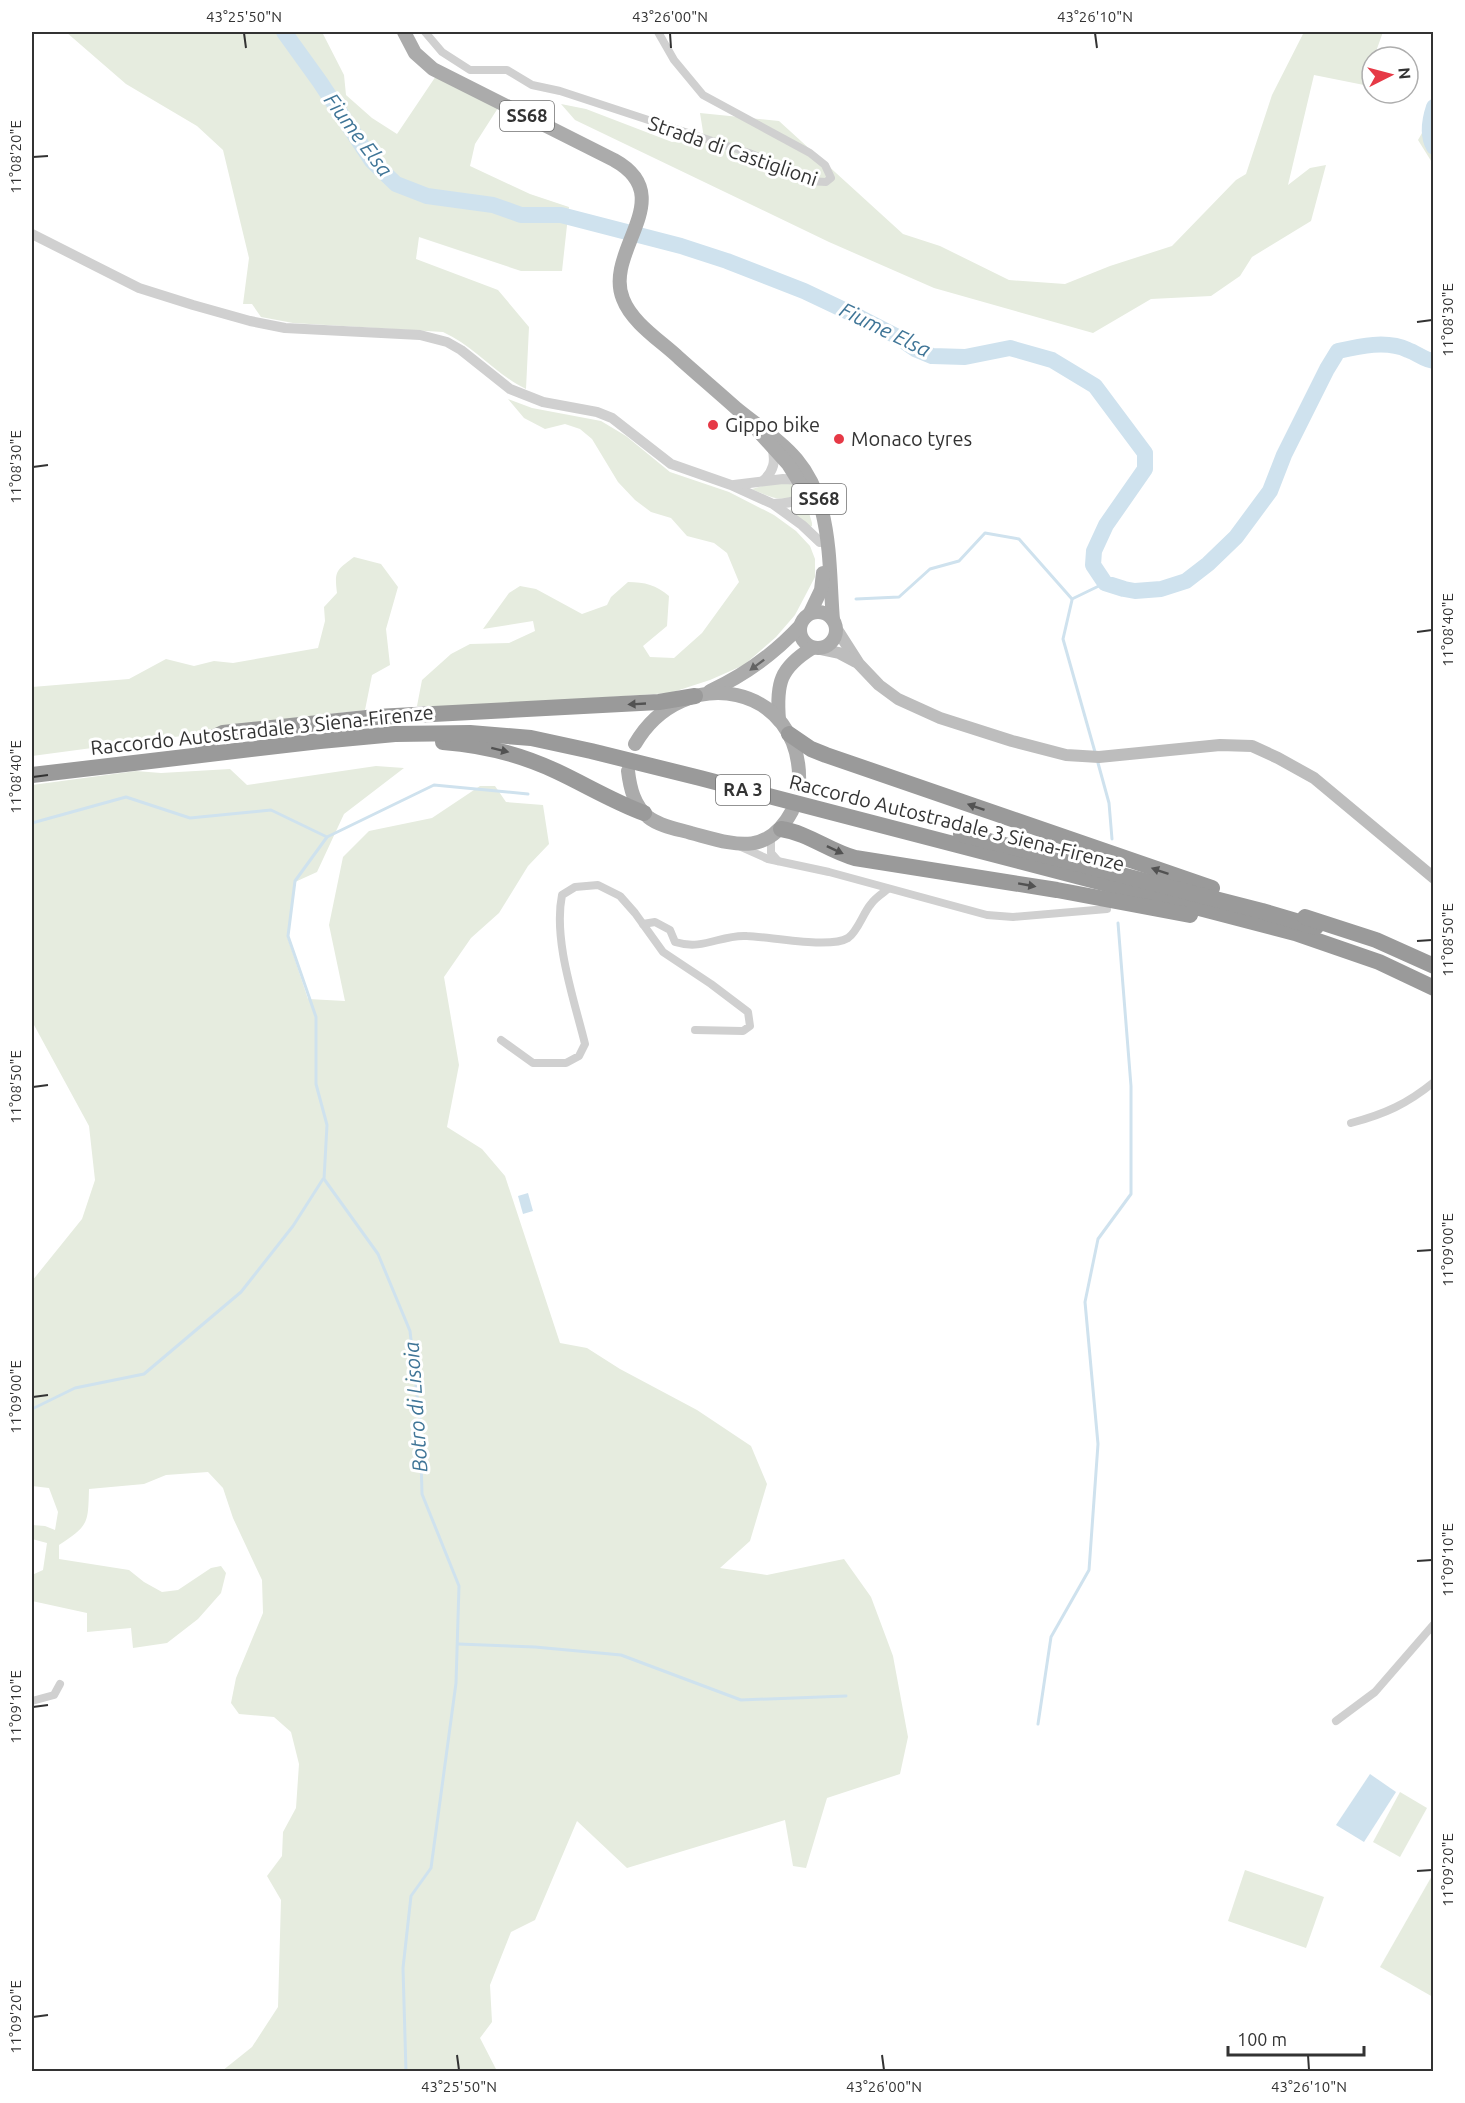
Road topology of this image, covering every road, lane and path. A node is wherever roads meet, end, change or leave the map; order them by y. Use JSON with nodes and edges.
{"nodes":[{"id":1,"x":404,"y":32,"type":"edge"},
{"id":2,"x":425,"y":32,"type":"edge"},
{"id":3,"x":658,"y":32,"type":"edge"},
{"id":4,"x":32,"y":234,"type":"edge"},
{"id":5,"x":778,"y":446,"type":"junction"},
{"id":6,"x":763,"y":481,"type":"junction"},
{"id":7,"x":804,"y":484,"type":"junction"},
{"id":8,"x":731,"y":485,"type":"junction"},
{"id":9,"x":773,"y":504,"type":"junction"},
{"id":10,"x":824,"y":541,"type":"junction"},
{"id":11,"x":810,"y":614,"type":"junction"},
{"id":12,"x":834,"y":624,"type":"junction"},
{"id":13,"x":800,"y":626,"type":"junction"},
{"id":14,"x":816,"y":648,"type":"junction"},
{"id":15,"x":859,"y":664,"type":"junction"},
{"id":16,"x":700,"y":695,"type":"junction"},
{"id":17,"x":784,"y":727,"type":"junction"},
{"id":18,"x":202,"y":743,"type":"junction"},
{"id":19,"x":635,"y":744,"type":"dead end"},
{"id":20,"x":150,"y":761,"type":"junction"},
{"id":21,"x":32,"y":763,"type":"edge"},
{"id":22,"x":628,"y":771,"type":"dead end"},
{"id":23,"x":32,"y":775,"type":"edge"},
{"id":24,"x":799,"y":785,"type":"dead end"},
{"id":25,"x":792,"y":812,"type":"dead end"},
{"id":26,"x":644,"y":813,"type":"junction"},
{"id":27,"x":776,"y":834,"type":"junction"},
{"id":28,"x":731,"y":843,"type":"junction"},
{"id":29,"x":778,"y":861,"type":"junction"},
{"id":30,"x":1434,"y":878,"type":"edge"},
{"id":31,"x":888,"y":889,"type":"junction"},
{"id":32,"x":1107,"y":909,"type":"dead end"},
{"id":33,"x":643,"y":924,"type":"junction"},
{"id":34,"x":1434,"y":966,"type":"edge"},
{"id":35,"x":1434,"y":975,"type":"edge"},
{"id":36,"x":1434,"y":988,"type":"edge"},
{"id":37,"x":1434,"y":996,"type":"edge"},
{"id":38,"x":695,"y":1030,"type":"dead end"},
{"id":39,"x":501,"y":1040,"type":"dead end"},
{"id":40,"x":1434,"y":1082,"type":"edge"},
{"id":41,"x":1351,"y":1123,"type":"dead end"},
{"id":42,"x":1434,"y":1624,"type":"edge"},
{"id":43,"x":60,"y":1684,"type":"dead end"},
{"id":44,"x":32,"y":1701,"type":"edge"},
{"id":45,"x":1336,"y":1721,"type":"dead end"}],
"edges":[{"from":1,"to":5,"type":"main road","number":"SS68"},
{"from":2,"to":3,"type":"street","name":"Strada di Castiglioni"},
{"from":4,"to":8,"type":"street"},
{"from":5,"to":6,"type":"street"},
{"from":5,"to":7,"type":"main road","number":"SS68"},
{"from":5,"to":10,"type":"main road","number":"SS68"},
{"from":6,"to":7,"type":"street"},
{"from":6,"to":8,"type":"street"},
{"from":7,"to":9,"type":"street"},
{"from":7,"to":10,"type":"main road","number":"SS68"},
{"from":8,"to":9,"type":"street"},
{"from":9,"to":10,"type":"street"},
{"from":10,"to":11,"type":"main road","number":"SS68"},
{"from":10,"to":12,"type":"main road","number":"SS68"},
{"from":11,"to":12,"type":"main road"},
{"from":11,"to":13,"type":"main road","number":"SS68"},
{"from":12,"to":14,"type":"main road"},
{"from":12,"to":15,"type":"main road"},
{"from":13,"to":14,"type":"main road"},
{"from":13,"to":16,"type":"main road","one_way":true},
{"from":14,"to":15,"type":"main road"},
{"from":14,"to":17,"type":"main road"},
{"from":15,"to":30,"type":"main road"},
{"from":16,"to":17,"type":"main road"},
{"from":16,"to":18,"type":"highway","one_way":true},
{"from":16,"to":19,"type":"main road"},
{"from":17,"to":24,"type":"main road"},
{"from":34,"to":17,"type":"highway","one_way":true},
{"from":18,"to":21,"type":"highway","name":"Raccordo Autostradale 3 Siena-Firenze","number":"RA 3"},
{"from":18,"to":35,"type":"highway","name":"Raccordo Autostradale 3 Siena-Firenze","number":"RA 3"},
{"from":20,"to":23,"type":"highway","name":"Raccordo Autostradale 3 Siena-Firenze","number":"RA 3"},
{"from":20,"to":26,"type":"highway","one_way":true},
{"from":20,"to":36,"type":"highway","name":"Raccordo Autostradale 3 Siena-Firenze","number":"RA 3"},
{"from":22,"to":26,"type":"main road"},
{"from":25,"to":27,"type":"main road"},
{"from":26,"to":28,"type":"main road"},
{"from":27,"to":28,"type":"main road"},
{"from":27,"to":29,"type":"street"},
{"from":27,"to":37,"type":"highway","one_way":true},
{"from":28,"to":29,"type":"street"},
{"from":29,"to":31,"type":"street"},
{"from":31,"to":32,"type":"street"},
{"from":31,"to":33,"type":"street"},
{"from":33,"to":38,"type":"street"},
{"from":33,"to":39,"type":"street"},
{"from":40,"to":41,"type":"street"},
{"from":42,"to":45,"type":"street"},
{"from":43,"to":44,"type":"street"}]}
